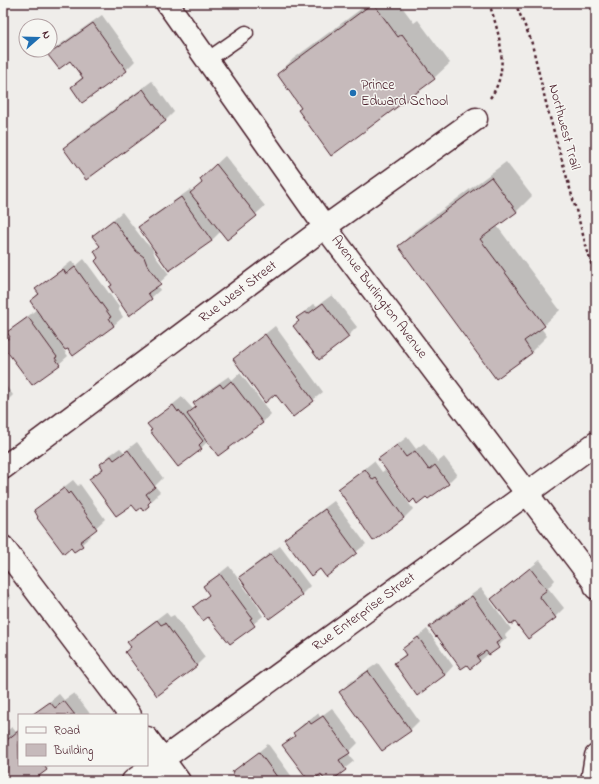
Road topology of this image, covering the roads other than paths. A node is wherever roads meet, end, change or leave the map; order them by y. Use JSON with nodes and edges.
{"nodes":[{"id":1,"x":167,"y":3,"type":"edge"},
{"id":2,"x":246,"y":33,"type":"dead end"},
{"id":3,"x":207,"y":60,"type":"junction"},
{"id":4,"x":476,"y":119,"type":"road end"},
{"id":5,"x":325,"y":227,"type":"junction"},
{"id":6,"x":596,"y":443,"type":"edge"},
{"id":7,"x":3,"y":468,"type":"edge"},
{"id":8,"x":528,"y":492,"type":"junction"},
{"id":9,"x":3,"y":547,"type":"edge"},
{"id":10,"x":596,"y":588,"type":"edge"},
{"id":11,"x":129,"y":714,"type":"edge"},
{"id":12,"x":148,"y":739,"type":"edge"},
{"id":13,"x":596,"y":756,"type":"edge"},
{"id":14,"x":163,"y":759,"type":"junction"},
{"id":15,"x":133,"y":781,"type":"edge"},
{"id":16,"x":180,"y":781,"type":"edge"},
{"id":17,"x":592,"y":781,"type":"edge"}],
"edges":[{"from":1,"to":3,"type":"street","name":"Avenue Burlington Avenue"},
{"from":2,"to":3,"type":"lane"},
{"from":3,"to":5,"type":"street","name":"Avenue Burlington Avenue"},
{"from":4,"to":5,"type":"street","name":"Rue West Street"},
{"from":5,"to":7,"type":"street","name":"Rue West Street"},
{"from":5,"to":8,"type":"street","name":"Avenue Burlington Avenue"},
{"from":6,"to":8,"type":"street","name":"Rue Enterprise Street"},
{"from":8,"to":10,"type":"street","name":"Avenue Burlington Avenue"},
{"from":8,"to":14,"type":"street","name":"Rue Enterprise Street"},
{"from":9,"to":11,"type":"street"},
{"from":12,"to":14,"type":"street"},
{"from":13,"to":17,"type":"street"},
{"from":14,"to":15,"type":"street","name":"Rue Enterprise Street"},
{"from":14,"to":16,"type":"street"}]}
